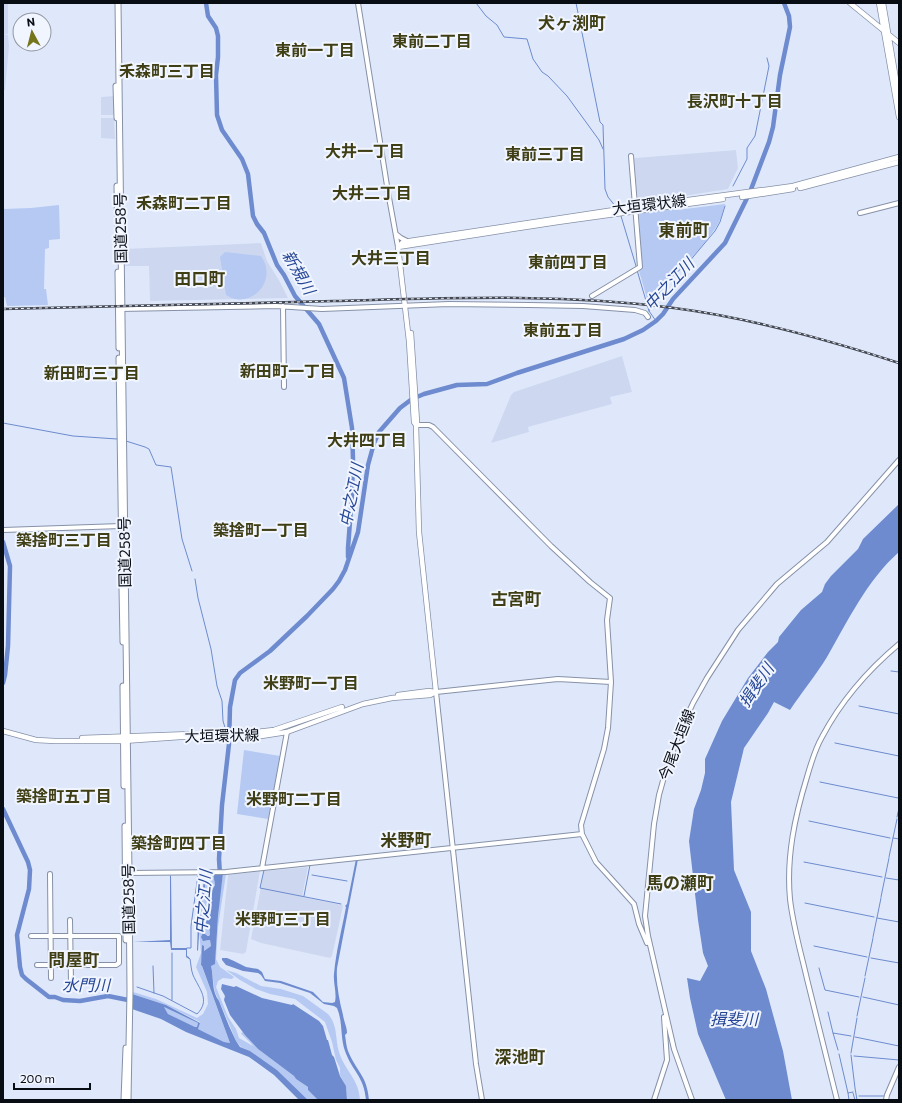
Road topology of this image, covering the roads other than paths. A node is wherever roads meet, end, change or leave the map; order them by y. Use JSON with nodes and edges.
{"nodes":[{"id":1,"x":115,"y":3,"type":"edge"},
{"id":2,"x":118,"y":3,"type":"edge"},
{"id":3,"x":358,"y":3,"type":"edge"},
{"id":4,"x":850,"y":3,"type":"edge"},
{"id":5,"x":879,"y":3,"type":"edge"},
{"id":6,"x":883,"y":3,"type":"edge"},
{"id":7,"x":886,"y":34,"type":"junction"},
{"id":8,"x":899,"y":44,"type":"edge"},
{"id":9,"x":899,"y":98,"type":"edge"},
{"id":10,"x":899,"y":117,"type":"edge"},
{"id":11,"x":631,"y":156,"type":"dead end"},
{"id":12,"x":899,"y":157,"type":"edge"},
{"id":13,"x":899,"y":162,"type":"edge"},
{"id":14,"x":781,"y":190,"type":"junction"},
{"id":15,"x":899,"y":203,"type":"edge"},
{"id":16,"x":636,"y":209,"type":"junction"},
{"id":17,"x":860,"y":214,"type":"dead end"},
{"id":18,"x":396,"y":234,"type":"junction"},
{"id":19,"x":407,"y":241,"type":"junction"},
{"id":20,"x":398,"y":247,"type":"junction"},
{"id":21,"x":592,"y":296,"type":"dead end"},
{"id":22,"x":586,"y":301,"type":"dead end"},
{"id":23,"x":283,"y":306,"type":"junction"},
{"id":24,"x":405,"y":306,"type":"junction"},
{"id":25,"x":583,"y":306,"type":"junction"},
{"id":26,"x":121,"y":309,"type":"junction"},
{"id":27,"x":648,"y":317,"type":"dead end"},
{"id":28,"x":284,"y":388,"type":"dead end"},
{"id":29,"x":416,"y":425,"type":"junction"},
{"id":30,"x":899,"y":460,"type":"edge"},
{"id":31,"x":121,"y":526,"type":"junction"},
{"id":32,"x":3,"y":530,"type":"edge"},
{"id":33,"x":899,"y":644,"type":"edge"},
{"id":34,"x":611,"y":682,"type":"junction"},
{"id":35,"x":436,"y":692,"type":"junction"},
{"id":36,"x":389,"y":697,"type":"junction"},
{"id":37,"x":3,"y":727,"type":"edge"},
{"id":38,"x":3,"y":730,"type":"edge"},
{"id":39,"x":11,"y":732,"type":"junction"},
{"id":40,"x":287,"y":732,"type":"junction"},
{"id":41,"x":239,"y":735,"type":"junction"},
{"id":42,"x":126,"y":739,"type":"junction"},
{"id":43,"x":582,"y":834,"type":"junction"},
{"id":44,"x":453,"y":848,"type":"junction"},
{"id":45,"x":262,"y":868,"type":"junction"},
{"id":46,"x":127,"y":873,"type":"junction"},
{"id":47,"x":50,"y":874,"type":"dead end"},
{"id":48,"x":70,"y":920,"type":"dead end"},
{"id":49,"x":31,"y":936,"type":"dead end"},
{"id":50,"x":51,"y":936,"type":"junction"},
{"id":51,"x":119,"y":936,"type":"junction"},
{"id":52,"x":128,"y":936,"type":"junction"},
{"id":53,"x":70,"y":937,"type":"junction"},
{"id":54,"x":650,"y":947,"type":"junction"},
{"id":55,"x":37,"y":965,"type":"dead end"},
{"id":56,"x":70,"y":965,"type":"junction"},
{"id":57,"x":51,"y":966,"type":"junction"},
{"id":58,"x":51,"y":978,"type":"dead end"},
{"id":59,"x":71,"y":983,"type":"dead end"},
{"id":60,"x":128,"y":1009,"type":"junction"},
{"id":61,"x":666,"y":1012,"type":"junction"},
{"id":62,"x":899,"y":1067,"type":"edge"},
{"id":63,"x":124,"y":1100,"type":"edge"},
{"id":64,"x":128,"y":1100,"type":"edge"},
{"id":65,"x":482,"y":1100,"type":"edge"},
{"id":66,"x":654,"y":1100,"type":"edge"},
{"id":67,"x":692,"y":1100,"type":"edge"},
{"id":68,"x":837,"y":1100,"type":"edge"},
{"id":69,"x":886,"y":1100,"type":"edge"}],
"edges":[{"from":1,"to":26,"type":"highway","name":"国道258号"},
{"from":2,"to":26,"type":"highway","name":"国道258号"},
{"from":3,"to":18,"type":"street"},
{"from":4,"to":7,"type":"main road"},
{"from":5,"to":7,"type":"main road"},
{"from":6,"to":7,"type":"main road"},
{"from":7,"to":8,"type":"main road"},
{"from":7,"to":9,"type":"main road"},
{"from":7,"to":10,"type":"main road"},
{"from":11,"to":16,"type":"street"},
{"from":12,"to":14,"type":"main road","name":"大垣環状線"},
{"from":13,"to":14,"type":"main road","name":"大垣環状線"},
{"from":14,"to":16,"type":"main road","name":"大垣環状線"},
{"from":15,"to":17,"type":"street"},
{"from":16,"to":19,"type":"main road","name":"大垣環状線"},
{"from":16,"to":20,"type":"main road","name":"大垣環状線"},
{"from":16,"to":21,"type":"street"},
{"from":18,"to":19,"type":"street"},
{"from":18,"to":20,"type":"street"},
{"from":19,"to":20,"type":"main road","name":"大垣環状線"},
{"from":20,"to":24,"type":"main road"},
{"from":22,"to":25,"type":"street"},
{"from":23,"to":24,"type":"street"},
{"from":23,"to":26,"type":"street"},
{"from":23,"to":28,"type":"street"},
{"from":24,"to":25,"type":"street"},
{"from":24,"to":29,"type":"main road"},
{"from":25,"to":27,"type":"street"},
{"from":26,"to":31,"type":"highway","name":"国道258号"},
{"from":26,"to":42,"type":"highway","name":"国道258号"},
{"from":29,"to":34,"type":"street"},
{"from":29,"to":35,"type":"main road"},
{"from":30,"to":54,"type":"street","name":"今尾大垣線"},
{"from":31,"to":32,"type":"street"},
{"from":31,"to":42,"type":"highway","name":"国道258号"},
{"from":33,"to":68,"type":"street"},
{"from":34,"to":35,"type":"street"},
{"from":34,"to":43,"type":"street"},
{"from":35,"to":36,"type":"main road","name":"大垣環状線"},
{"from":35,"to":44,"type":"street"},
{"from":36,"to":40,"type":"main road","name":"大垣環状線"},
{"from":36,"to":41,"type":"main road","name":"大垣環状線"},
{"from":37,"to":39,"type":"main road","name":"大垣環状線"},
{"from":38,"to":39,"type":"main road","name":"大垣環状線"},
{"from":39,"to":42,"type":"main road","name":"大垣環状線"},
{"from":40,"to":41,"type":"main road","name":"大垣環状線"},
{"from":40,"to":45,"type":"street"},
{"from":41,"to":42,"type":"main road","name":"大垣環状線"},
{"from":42,"to":46,"type":"highway","name":"国道258号"},
{"from":43,"to":44,"type":"street"},
{"from":43,"to":54,"type":"street"},
{"from":44,"to":45,"type":"street"},
{"from":44,"to":65,"type":"street"},
{"from":45,"to":46,"type":"street"},
{"from":46,"to":52,"type":"highway","name":"国道258号"},
{"from":47,"to":50,"type":"street"},
{"from":48,"to":53,"type":"street"},
{"from":49,"to":50,"type":"street"},
{"from":50,"to":53,"type":"street"},
{"from":50,"to":57,"type":"street"},
{"from":51,"to":52,"type":"street"},
{"from":51,"to":53,"type":"street"},
{"from":51,"to":56,"type":"street"},
{"from":52,"to":60,"type":"highway","name":"国道258号"},
{"from":53,"to":56,"type":"street"},
{"from":54,"to":61,"type":"street","name":"今尾大垣線"},
{"from":55,"to":57,"type":"street"},
{"from":56,"to":57,"type":"street"},
{"from":56,"to":59,"type":"street"},
{"from":57,"to":58,"type":"street"},
{"from":60,"to":63,"type":"highway","name":"国道258号"},
{"from":60,"to":64,"type":"highway","name":"国道258号"},
{"from":61,"to":66,"type":"street"},
{"from":61,"to":67,"type":"street","name":"今尾大垣線"},
{"from":62,"to":69,"type":"street"}]}
